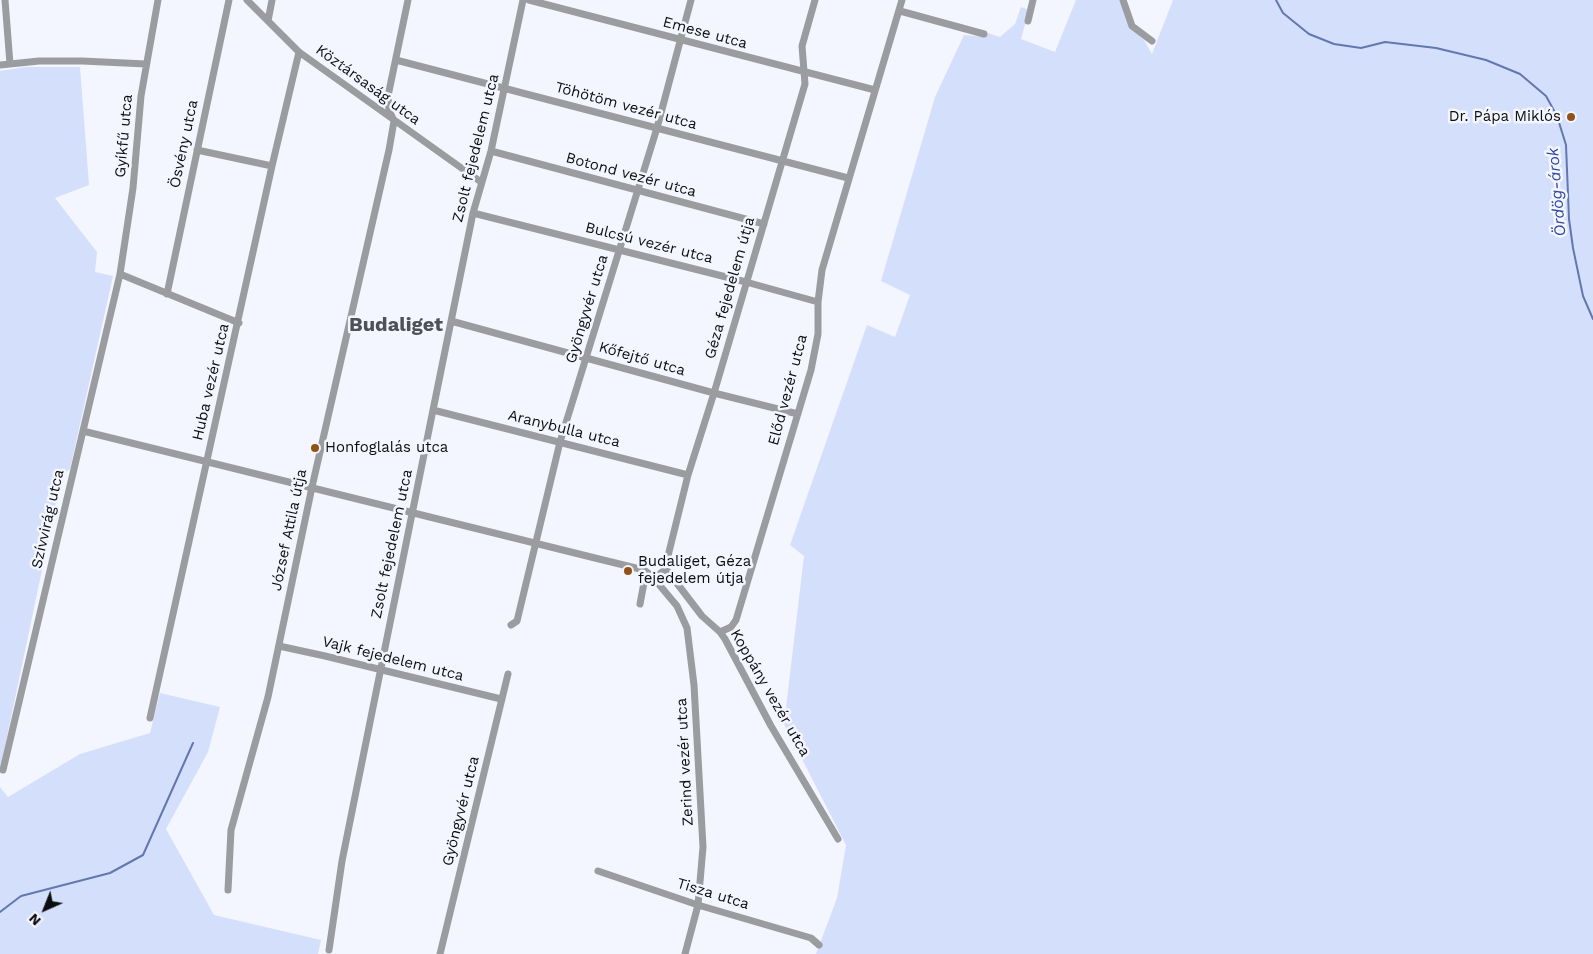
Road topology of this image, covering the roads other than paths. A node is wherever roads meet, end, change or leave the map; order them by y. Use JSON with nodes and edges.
{"nodes":[{"id":1,"x":5,"y":0,"type":"edge"},
{"id":2,"x":158,"y":0,"type":"edge"},
{"id":3,"x":229,"y":0,"type":"edge"},
{"id":4,"x":247,"y":0,"type":"edge"},
{"id":5,"x":272,"y":0,"type":"edge"},
{"id":6,"x":408,"y":0,"type":"edge"},
{"id":7,"x":523,"y":0,"type":"edge"},
{"id":8,"x":529,"y":0,"type":"edge"},
{"id":9,"x":691,"y":0,"type":"edge"},
{"id":10,"x":815,"y":0,"type":"edge"},
{"id":11,"x":902,"y":0,"type":"edge"},
{"id":12,"x":1033,"y":0,"type":"edge"},
{"id":13,"x":1123,"y":0,"type":"edge"},
{"id":14,"x":900,"y":11,"type":"junction"},
{"id":15,"x":268,"y":21,"type":"junction"},
{"id":16,"x":1028,"y":21,"type":"dead end"},
{"id":17,"x":984,"y":34,"type":"dead end"},
{"id":18,"x":680,"y":41,"type":"junction"},
{"id":19,"x":1152,"y":41,"type":"dead end"},
{"id":20,"x":299,"y":52,"type":"junction"},
{"id":21,"x":396,"y":60,"type":"junction"},
{"id":22,"x":10,"y":64,"type":"junction"},
{"id":23,"x":146,"y":64,"type":"junction"},
{"id":24,"x":0,"y":65,"type":"edge"},
{"id":25,"x":804,"y":72,"type":"junction"},
{"id":26,"x":505,"y":89,"type":"junction"},
{"id":27,"x":875,"y":90,"type":"junction"},
{"id":28,"x":394,"y":121,"type":"junction"},
{"id":29,"x":657,"y":128,"type":"junction"},
{"id":30,"x":196,"y":150,"type":"junction"},
{"id":31,"x":492,"y":152,"type":"junction"},
{"id":32,"x":782,"y":162,"type":"junction"},
{"id":33,"x":272,"y":166,"type":"junction"},
{"id":34,"x":848,"y":178,"type":"junction"},
{"id":35,"x":481,"y":182,"type":"junction"},
{"id":36,"x":638,"y":191,"type":"junction"},
{"id":37,"x":473,"y":213,"type":"junction"},
{"id":38,"x":764,"y":224,"type":"junction"},
{"id":39,"x":620,"y":250,"type":"junction"},
{"id":40,"x":120,"y":274,"type":"junction"},
{"id":41,"x":746,"y":282,"type":"junction"},
{"id":42,"x":167,"y":294,"type":"junction"},
{"id":43,"x":818,"y":302,"type":"junction"},
{"id":44,"x":451,"y":321,"type":"junction"},
{"id":45,"x":239,"y":323,"type":"junction"},
{"id":46,"x":587,"y":358,"type":"junction"},
{"id":47,"x":714,"y":393,"type":"junction"},
{"id":48,"x":433,"y":410,"type":"junction"},
{"id":49,"x":798,"y":414,"type":"junction"},
{"id":50,"x":83,"y":431,"type":"junction"},
{"id":51,"x":560,"y":442,"type":"junction"},
{"id":52,"x":206,"y":462,"type":"junction"},
{"id":53,"x":688,"y":475,"type":"junction"},
{"id":54,"x":312,"y":487,"type":"junction"},
{"id":55,"x":412,"y":512,"type":"junction"},
{"id":56,"x":535,"y":543,"type":"junction"},
{"id":57,"x":666,"y":569,"type":"junction"},
{"id":58,"x":646,"y":572,"type":"junction"},
{"id":59,"x":654,"y":578,"type":"junction"},
{"id":60,"x":640,"y":604,"type":"dead end"},
{"id":61,"x":511,"y":625,"type":"dead end"},
{"id":62,"x":720,"y":632,"type":"junction"},
{"id":63,"x":279,"y":646,"type":"junction"},
{"id":64,"x":380,"y":670,"type":"junction"},
{"id":65,"x":508,"y":674,"type":"dead end"},
{"id":66,"x":501,"y":699,"type":"junction"},
{"id":67,"x":150,"y":718,"type":"dead end"},
{"id":68,"x":3,"y":770,"type":"dead end"},
{"id":69,"x":838,"y":839,"type":"dead end"},
{"id":70,"x":598,"y":871,"type":"dead end"},
{"id":71,"x":228,"y":890,"type":"dead end"},
{"id":72,"x":698,"y":905,"type":"junction"},
{"id":73,"x":819,"y":945,"type":"dead end"},
{"id":74,"x":329,"y":950,"type":"dead end"},
{"id":75,"x":440,"y":954,"type":"edge"},
{"id":76,"x":685,"y":954,"type":"edge"}],
"edges":[{"from":1,"to":22,"type":"street"},
{"from":2,"to":23,"type":"street","name":"Gyíkfű utca"},
{"from":3,"to":30,"type":"street","name":"Ösvény utca"},
{"from":4,"to":15,"type":"street","name":"Köztársaság utca"},
{"from":5,"to":15,"type":"street"},
{"from":6,"to":21,"type":"street","name":"József Attila útja"},
{"from":7,"to":26,"type":"street","name":"Zsolt fejedelem utca"},
{"from":8,"to":18,"type":"street","name":"Emese utca"},
{"from":9,"to":18,"type":"street","name":"Gyöngyvér utca"},
{"from":10,"to":25,"type":"street","name":"Géza fejedelem útja"},
{"from":11,"to":14,"type":"street","name":"Előd vezér utca"},
{"from":12,"to":16,"type":"street"},
{"from":13,"to":19,"type":"street"},
{"from":14,"to":17,"type":"street"},
{"from":14,"to":27,"type":"street","name":"Előd vezér utca"},
{"from":15,"to":20,"type":"street","name":"Köztársaság utca"},
{"from":18,"to":25,"type":"street","name":"Emese utca"},
{"from":18,"to":29,"type":"street","name":"Gyöngyvér utca"},
{"from":20,"to":28,"type":"street","name":"Köztársaság utca"},
{"from":20,"to":33,"type":"street","name":"Huba vezér utca"},
{"from":21,"to":26,"type":"street","name":"Töhötöm vezér utca"},
{"from":21,"to":28,"type":"street","name":"József Attila útja"},
{"from":22,"to":23,"type":"street"},
{"from":22,"to":24,"type":"street"},
{"from":23,"to":40,"type":"street","name":"Gyíkfű utca"},
{"from":25,"to":27,"type":"street","name":"Emese utca"},
{"from":25,"to":32,"type":"street","name":"Géza fejedelem útja"},
{"from":26,"to":29,"type":"street","name":"Töhötöm vezér utca"},
{"from":26,"to":31,"type":"street","name":"Zsolt fejedelem utca"},
{"from":27,"to":34,"type":"street","name":"Előd vezér utca"},
{"from":28,"to":35,"type":"street","name":"Köztársaság utca"},
{"from":28,"to":54,"type":"street","name":"József Attila útja"},
{"from":29,"to":32,"type":"street","name":"Töhötöm vezér utca"},
{"from":29,"to":36,"type":"street","name":"Gyöngyvér utca"},
{"from":30,"to":33,"type":"street"},
{"from":30,"to":42,"type":"street","name":"Ösvény utca"},
{"from":31,"to":35,"type":"street","name":"Zsolt fejedelem utca"},
{"from":31,"to":36,"type":"street","name":"Botond vezér utca"},
{"from":32,"to":34,"type":"street","name":"Töhötöm vezér utca"},
{"from":32,"to":38,"type":"street","name":"Géza fejedelem útja"},
{"from":33,"to":45,"type":"street","name":"Huba vezér utca"},
{"from":34,"to":43,"type":"street","name":"Előd vezér utca"},
{"from":35,"to":37,"type":"street","name":"Zsolt fejedelem utca"},
{"from":36,"to":38,"type":"street","name":"Botond vezér utca"},
{"from":36,"to":39,"type":"street","name":"Gyöngyvér utca"},
{"from":37,"to":39,"type":"street","name":"Bulcsú vezér utca"},
{"from":37,"to":44,"type":"street","name":"Zsolt fejedelem utca"},
{"from":38,"to":41,"type":"street","name":"Géza fejedelem útja"},
{"from":39,"to":41,"type":"street","name":"Bulcsú vezér utca"},
{"from":39,"to":46,"type":"street","name":"Gyöngyvér utca"},
{"from":40,"to":42,"type":"street"},
{"from":40,"to":50,"type":"street","name":"Szívvirág utca"},
{"from":41,"to":43,"type":"street","name":"Bulcsú vezér utca"},
{"from":41,"to":47,"type":"street","name":"Géza fejedelem útja"},
{"from":42,"to":45,"type":"street"},
{"from":43,"to":49,"type":"street","name":"Előd vezér utca"},
{"from":44,"to":46,"type":"street","name":"Kőfejtő utca"},
{"from":44,"to":48,"type":"street","name":"Zsolt fejedelem utca"},
{"from":45,"to":52,"type":"street","name":"Huba vezér utca"},
{"from":46,"to":47,"type":"street","name":"Kőfejtő utca"},
{"from":46,"to":51,"type":"street","name":"Gyöngyvér utca"},
{"from":47,"to":49,"type":"street","name":"Kőfejtő utca"},
{"from":47,"to":53,"type":"street","name":"Géza fejedelem útja"},
{"from":48,"to":51,"type":"street","name":"Aranybulla utca"},
{"from":48,"to":55,"type":"street","name":"Zsolt fejedelem utca"},
{"from":49,"to":62,"type":"street","name":"Előd vezér utca"},
{"from":50,"to":52,"type":"street"},
{"from":50,"to":68,"type":"street","name":"Szívvirág utca"},
{"from":51,"to":53,"type":"street","name":"Aranybulla utca"},
{"from":51,"to":56,"type":"street","name":"Gyöngyvér utca"},
{"from":52,"to":54,"type":"street"},
{"from":52,"to":67,"type":"street","name":"Huba vezér utca"},
{"from":53,"to":57,"type":"street","name":"Géza fejedelem útja"},
{"from":54,"to":55,"type":"street"},
{"from":54,"to":63,"type":"street","name":"József Attila útja"},
{"from":55,"to":56,"type":"street"},
{"from":55,"to":64,"type":"street","name":"Zsolt fejedelem utca"},
{"from":56,"to":58,"type":"street"},
{"from":56,"to":61,"type":"street","name":"Gyöngyvér utca"},
{"from":57,"to":59,"type":"street"},
{"from":57,"to":62,"type":"street","name":"Koppány vezér utca"},
{"from":58,"to":59,"type":"street"},
{"from":58,"to":60,"type":"street"},
{"from":59,"to":72,"type":"street","name":"Zerind vezér utca"},
{"from":62,"to":69,"type":"street","name":"Koppány vezér utca"},
{"from":63,"to":64,"type":"street","name":"Vajk fejedelem utca"},
{"from":63,"to":71,"type":"street","name":"József Attila útja"},
{"from":64,"to":66,"type":"street","name":"Vajk fejedelem utca"},
{"from":64,"to":74,"type":"street","name":"Zsolt fejedelem utca"},
{"from":65,"to":66,"type":"street","name":"Gyöngyvér utca"},
{"from":66,"to":75,"type":"street","name":"Gyöngyvér utca"},
{"from":70,"to":72,"type":"street","name":"Tisza utca"},
{"from":72,"to":73,"type":"street","name":"Tisza utca"},
{"from":72,"to":76,"type":"street","name":"Zerind vezér utca"}]}
